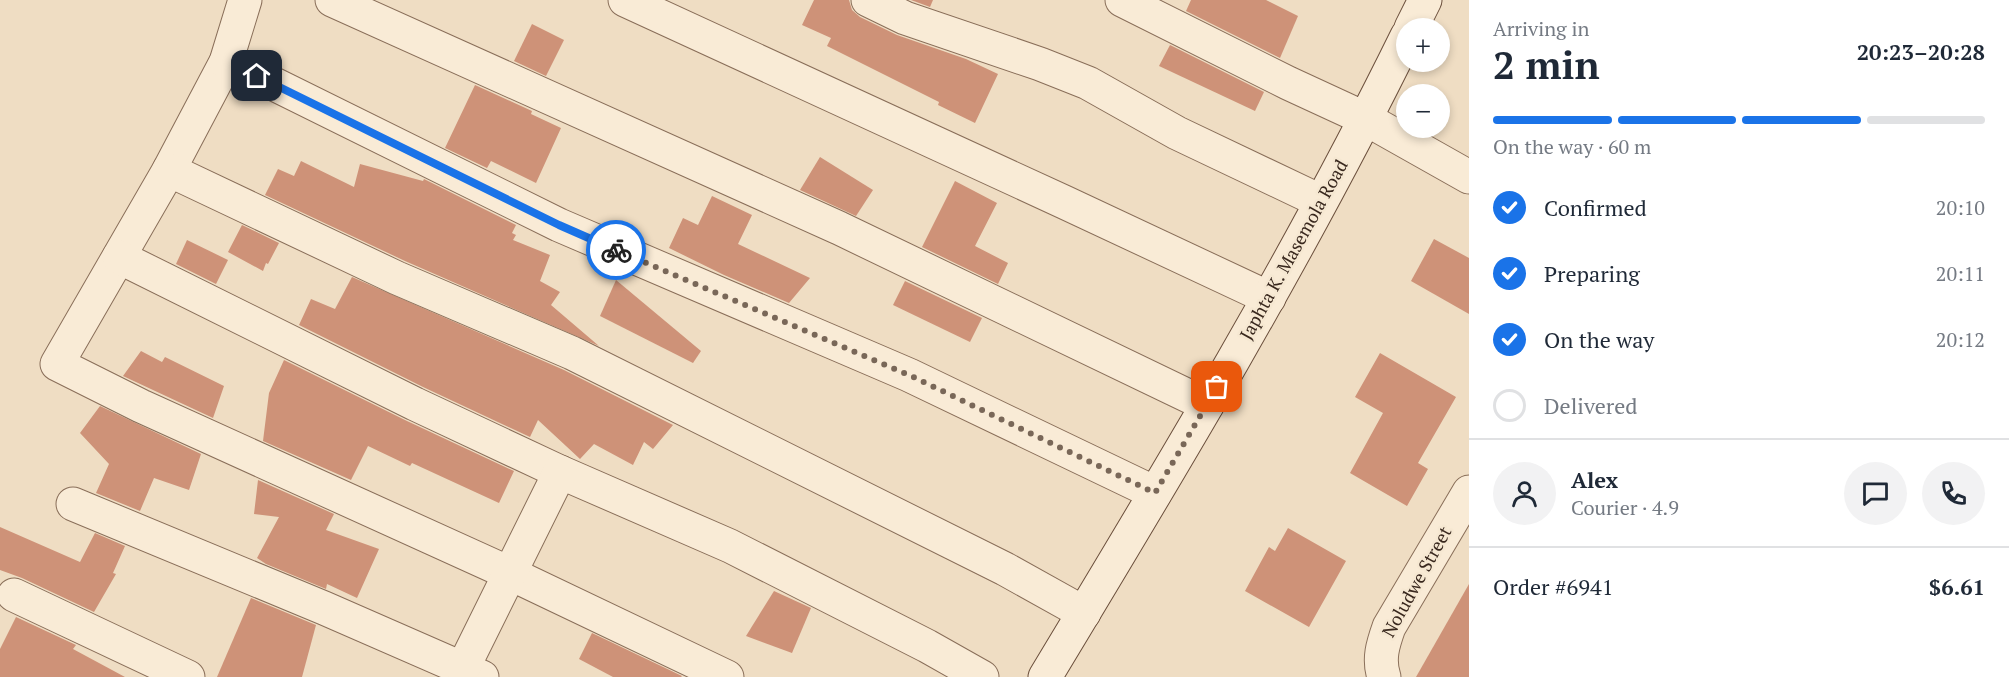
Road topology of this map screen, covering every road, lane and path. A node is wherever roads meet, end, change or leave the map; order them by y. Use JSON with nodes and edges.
{"nodes":[{"id":1,"x":245,"y":0,"type":"edge"},
{"id":2,"x":332,"y":0,"type":"edge"},
{"id":3,"x":625,"y":0,"type":"edge"},
{"id":4,"x":868,"y":0,"type":"edge"},
{"id":5,"x":1122,"y":0,"type":"edge"},
{"id":6,"x":1396,"y":58,"type":"edge"},
{"id":7,"x":226,"y":62,"type":"junction"},
{"id":8,"x":1366,"y":119,"type":"junction"},
{"id":9,"x":169,"y":170,"type":"junction"},
{"id":10,"x":1469,"y":177,"type":"edge"},
{"id":11,"x":1320,"y":201,"type":"junction"},
{"id":12,"x":119,"y":257,"type":"junction"},
{"id":13,"x":1269,"y":298,"type":"junction"},
{"id":14,"x":1207,"y":405,"type":"junction"},
{"id":15,"x":560,"y":472,"type":"junction"},
{"id":16,"x":1469,"y":492,"type":"edge"},
{"id":17,"x":1155,"y":493,"type":"junction"},
{"id":18,"x":73,"y":504,"type":"dead end"},
{"id":19,"x":508,"y":573,"type":"junction"},
{"id":20,"x":14,"y":595,"type":"dead end"},
{"id":21,"x":1084,"y":613,"type":"junction"},
{"id":22,"x":457,"y":670,"type":"edge"},
{"id":23,"x":188,"y":677,"type":"edge"},
{"id":24,"x":727,"y":677,"type":"edge"},
{"id":25,"x":982,"y":677,"type":"edge"},
{"id":26,"x":1046,"y":677,"type":"edge"},
{"id":27,"x":1384,"y":677,"type":"edge"}],
"edges":[{"from":1,"to":7,"type":"street"},
{"from":2,"to":14,"type":"street"},
{"from":3,"to":13,"type":"street"},
{"from":4,"to":11,"type":"street"},
{"from":5,"to":8,"type":"street"},
{"from":6,"to":8,"type":"street","name":"Japhta K. Masemola Road"},
{"from":7,"to":9,"type":"street"},
{"from":7,"to":17,"type":"street"},
{"from":8,"to":10,"type":"street"},
{"from":8,"to":11,"type":"street","name":"Japhta K. Masemola Road"},
{"from":9,"to":12,"type":"street"},
{"from":9,"to":21,"type":"street"},
{"from":11,"to":13,"type":"street","name":"Japhta K. Masemola Road"},
{"from":12,"to":15,"type":"street"},
{"from":12,"to":19,"type":"street"},
{"from":13,"to":14,"type":"street","name":"Japhta K. Masemola Road"},
{"from":14,"to":17,"type":"street","name":"Japhta K. Masemola Road"},
{"from":15,"to":19,"type":"street"},
{"from":15,"to":25,"type":"street"},
{"from":16,"to":27,"type":"street","name":"Noludwe Street"},
{"from":17,"to":21,"type":"street","name":"Japhta K. Masemola Road"},
{"from":18,"to":22,"type":"street"},
{"from":19,"to":22,"type":"street"},
{"from":19,"to":24,"type":"street"},
{"from":20,"to":23,"type":"street"},
{"from":21,"to":26,"type":"street","name":"Japhta K. Masemola Road"}]}
